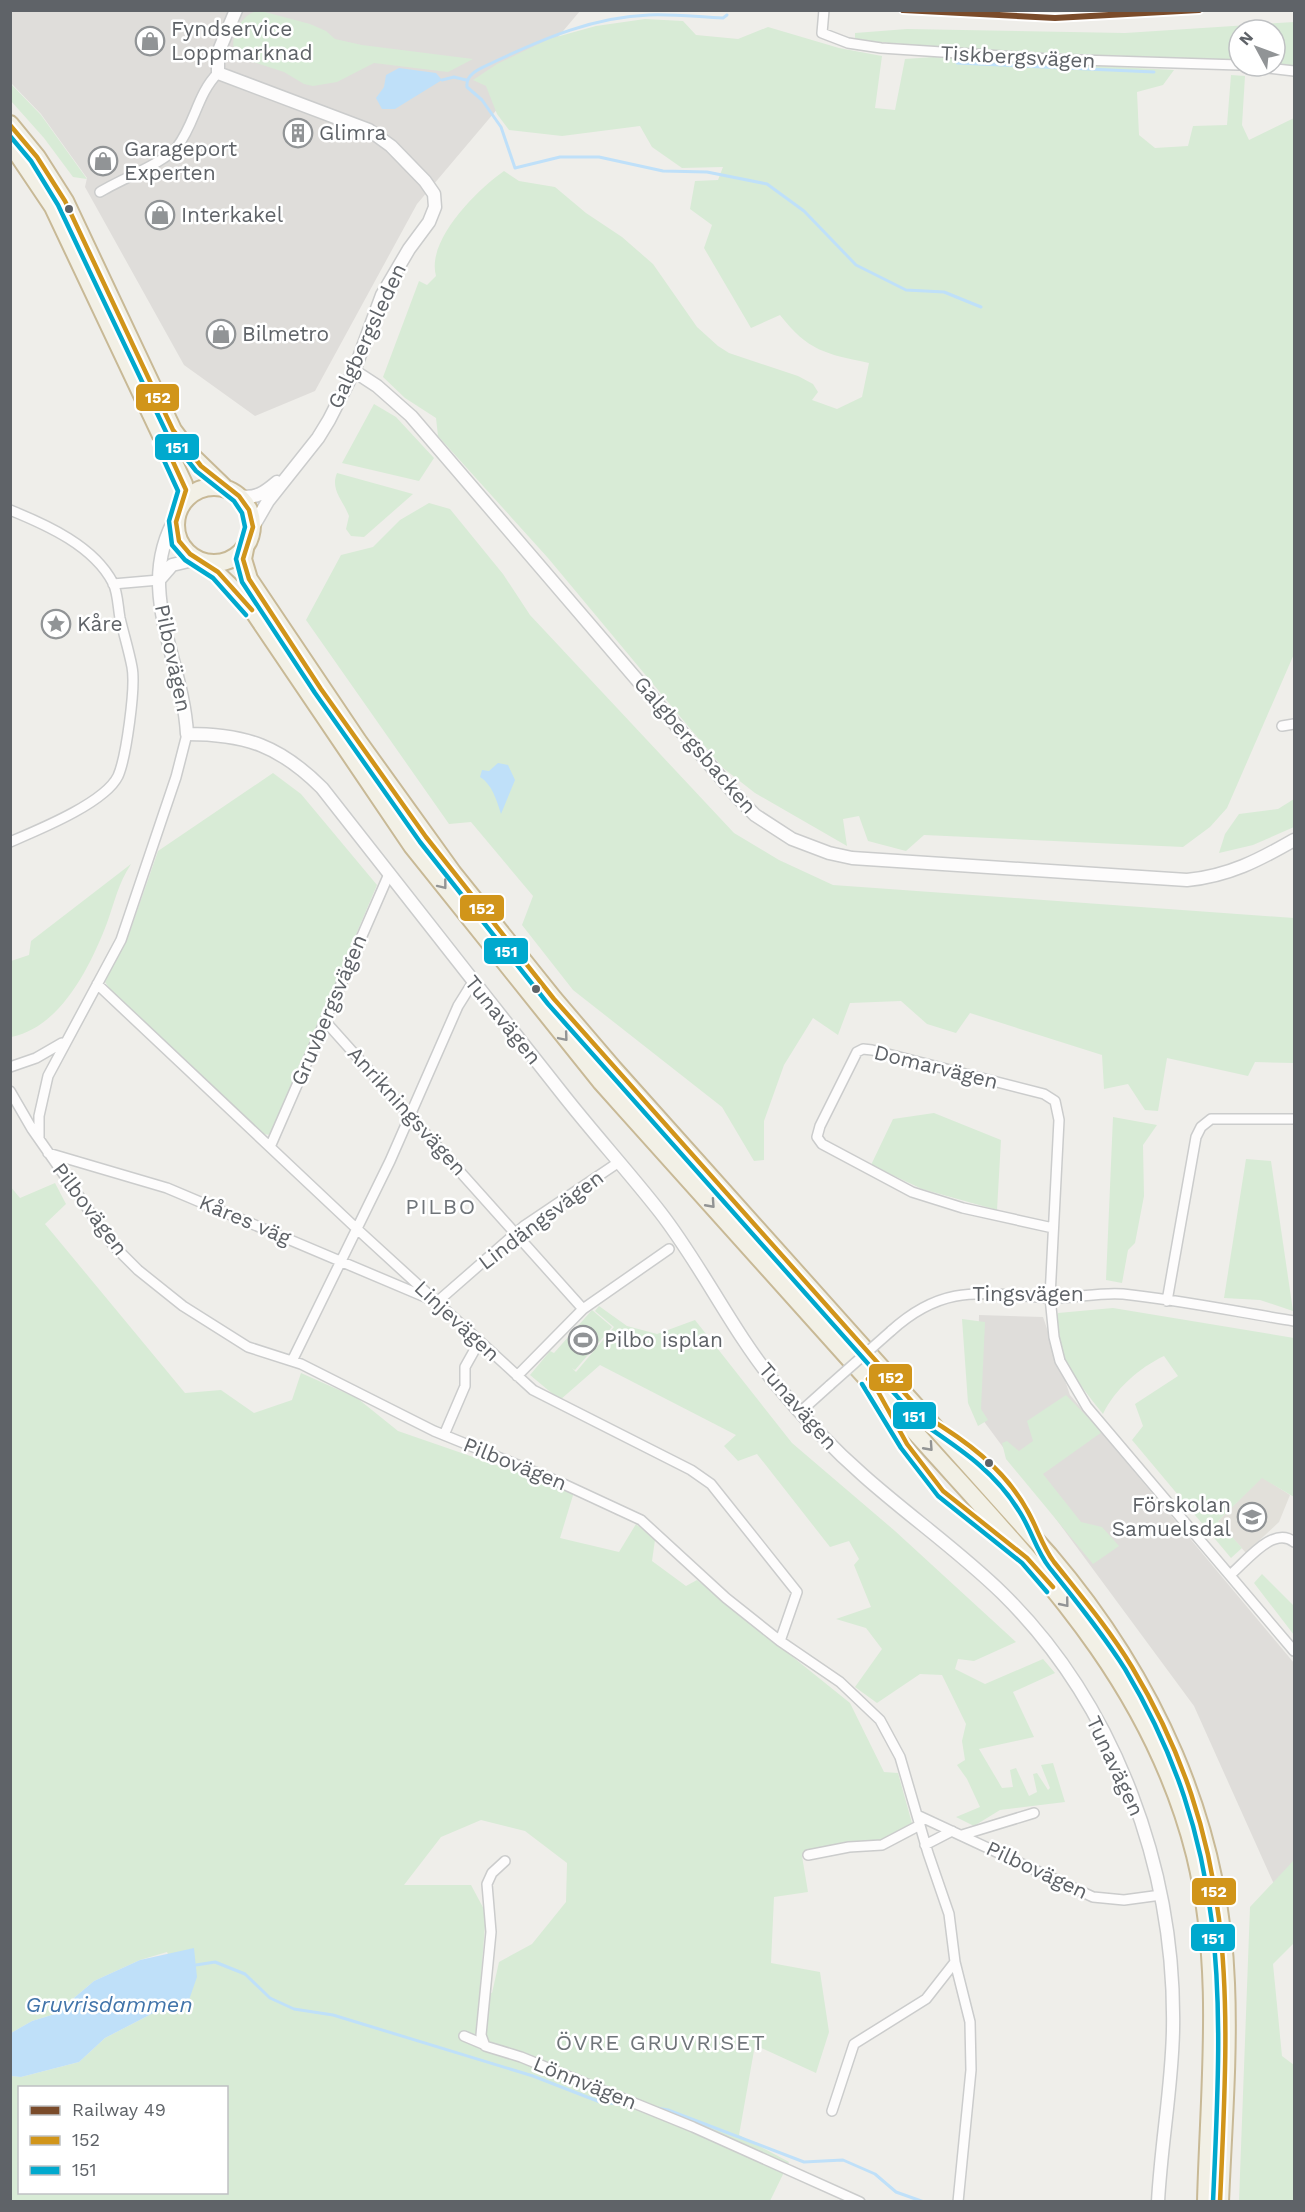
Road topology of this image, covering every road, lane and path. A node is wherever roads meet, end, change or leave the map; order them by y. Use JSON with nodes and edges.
{"nodes":[{"id":1,"x":236,"y":10,"type":"edge"},
{"id":2,"x":824,"y":10,"type":"edge"},
{"id":3,"x":1227,"y":65,"type":"edge"},
{"id":4,"x":218,"y":73,"type":"junction"},
{"id":5,"x":10,"y":124,"type":"edge"},
{"id":6,"x":10,"y":143,"type":"edge"},
{"id":7,"x":100,"y":192,"type":"dead end"},
{"id":8,"x":354,"y":370,"type":"junction"},
{"id":9,"x":287,"y":474,"type":"junction"},
{"id":10,"x":231,"y":492,"type":"junction"},
{"id":11,"x":185,"y":500,"type":"junction"},
{"id":12,"x":10,"y":510,"type":"edge"},
{"id":13,"x":177,"y":515,"type":"junction"},
{"id":14,"x":253,"y":527,"type":"junction"},
{"id":15,"x":245,"y":549,"type":"junction"},
{"id":16,"x":201,"y":561,"type":"junction"},
{"id":17,"x":159,"y":580,"type":"junction"},
{"id":18,"x":113,"y":584,"type":"junction"},
{"id":19,"x":1294,"y":724,"type":"edge"},
{"id":20,"x":1282,"y":726,"type":"dead end"},
{"id":21,"x":187,"y":734,"type":"junction"},
{"id":22,"x":1294,"y":840,"type":"edge"},
{"id":23,"x":10,"y":842,"type":"edge"},
{"id":24,"x":389,"y":874,"type":"junction"},
{"id":25,"x":473,"y":982,"type":"junction"},
{"id":26,"x":97,"y":984,"type":"junction"},
{"id":27,"x":326,"y":1021,"type":"junction"},
{"id":28,"x":64,"y":1041,"type":"junction"},
{"id":29,"x":10,"y":1067,"type":"edge"},
{"id":30,"x":10,"y":1091,"type":"edge"},
{"id":31,"x":410,"y":1114,"type":"junction"},
{"id":32,"x":1294,"y":1119,"type":"edge"},
{"id":33,"x":39,"y":1138,"type":"junction"},
{"id":34,"x":270,"y":1147,"type":"junction"},
{"id":35,"x":48,"y":1153,"type":"junction"},
{"id":36,"x":619,"y":1162,"type":"junction"},
{"id":37,"x":1053,"y":1228,"type":"junction"},
{"id":38,"x":357,"y":1229,"type":"junction"},
{"id":39,"x":516,"y":1234,"type":"junction"},
{"id":40,"x":669,"y":1249,"type":"dead end"},
{"id":41,"x":341,"y":1261,"type":"junction"},
{"id":42,"x":1050,"y":1297,"type":"junction"},
{"id":43,"x":1167,"y":1301,"type":"junction"},
{"id":44,"x":437,"y":1302,"type":"junction"},
{"id":45,"x":583,"y":1309,"type":"junction"},
{"id":46,"x":1294,"y":1322,"type":"edge"},
{"id":47,"x":479,"y":1341,"type":"junction"},
{"id":48,"x":292,"y":1361,"type":"junction"},
{"id":49,"x":517,"y":1376,"type":"junction"},
{"id":50,"x":800,"y":1412,"type":"junction"},
{"id":51,"x":444,"y":1435,"type":"junction"},
{"id":52,"x":1294,"y":1542,"type":"edge"},
{"id":53,"x":1230,"y":1575,"type":"junction"},
{"id":54,"x":780,"y":1641,"type":"junction"},
{"id":55,"x":1294,"y":1651,"type":"edge"},
{"id":56,"x":1034,"y":1813,"type":"dead end"},
{"id":57,"x":919,"y":1820,"type":"junction"},
{"id":58,"x":952,"y":1831,"type":"junction"},
{"id":59,"x":962,"y":1835,"type":"junction"},
{"id":60,"x":925,"y":1845,"type":"junction"},
{"id":61,"x":808,"y":1855,"type":"dead end"},
{"id":62,"x":505,"y":1861,"type":"dead end"},
{"id":63,"x":1161,"y":1895,"type":"junction"},
{"id":64,"x":955,"y":1962,"type":"junction"},
{"id":65,"x":464,"y":2036,"type":"dead end"},
{"id":66,"x":483,"y":2044,"type":"junction"},
{"id":67,"x":832,"y":2111,"type":"dead end"},
{"id":68,"x":860,"y":2202,"type":"edge"},
{"id":69,"x":958,"y":2202,"type":"edge"},
{"id":70,"x":1158,"y":2202,"type":"edge"},
{"id":71,"x":1206,"y":2202,"type":"edge"},
{"id":72,"x":1220,"y":2202,"type":"edge"}],
"edges":[{"from":1,"to":4,"type":"street"},
{"from":2,"to":3,"type":"street","name":"Tiskbergsvägen"},
{"from":4,"to":7,"type":"street"},
{"from":4,"to":8,"type":"street","name":"Galgbergsleden"},
{"from":5,"to":10,"type":"highway"},
{"from":6,"to":11,"type":"highway"},
{"from":8,"to":9,"type":"street","name":"Galgbergsleden"},
{"from":8,"to":22,"type":"street","name":"Galgbergsbacken"},
{"from":9,"to":10,"type":"street","name":"Galgbergsleden"},
{"from":9,"to":14,"type":"street","name":"Galgbergsleden"},
{"from":10,"to":11,"type":"highway"},
{"from":10,"to":14,"type":"highway"},
{"from":11,"to":13,"type":"highway"},
{"from":12,"to":18,"type":"street"},
{"from":13,"to":16,"type":"highway"},
{"from":13,"to":17,"type":"street","name":"Pilbovägen"},
{"from":14,"to":15,"type":"highway"},
{"from":15,"to":16,"type":"highway"},
{"from":15,"to":72,"type":"highway"},
{"from":16,"to":17,"type":"street","name":"Pilbovägen"},
{"from":16,"to":71,"type":"highway","one_way":true},
{"from":17,"to":18,"type":"street"},
{"from":17,"to":21,"type":"street","name":"Pilbovägen"},
{"from":18,"to":23,"type":"street"},
{"from":19,"to":20,"type":"street"},
{"from":21,"to":24,"type":"street","name":"Tunavägen"},
{"from":21,"to":26,"type":"street","name":"Pilbovägen"},
{"from":24,"to":25,"type":"street","name":"Tunavägen"},
{"from":24,"to":27,"type":"street","name":"Gruvbergsvägen"},
{"from":25,"to":31,"type":"street"},
{"from":25,"to":36,"type":"street","name":"Tunavägen"},
{"from":26,"to":28,"type":"street","name":"Pilbovägen"},
{"from":26,"to":34,"type":"street","name":"Linjevägen"},
{"from":27,"to":31,"type":"street","name":"Anrikningsvägen"},
{"from":27,"to":34,"type":"street","name":"Gruvbergsvägen"},
{"from":28,"to":29,"type":"street"},
{"from":28,"to":33,"type":"street","name":"Pilbovägen"},
{"from":30,"to":33,"type":"street","name":"Pilbovägen"},
{"from":31,"to":38,"type":"street"},
{"from":31,"to":39,"type":"street","name":"Anrikningsvägen"},
{"from":32,"to":43,"type":"street"},
{"from":33,"to":35,"type":"street","name":"Pilbovägen"},
{"from":34,"to":38,"type":"street","name":"Linjevägen"},
{"from":35,"to":41,"type":"street","name":"Kåres väg"},
{"from":35,"to":48,"type":"street","name":"Pilbovägen"},
{"from":36,"to":39,"type":"street","name":"Lindängsvägen"},
{"from":36,"to":50,"type":"street","name":"Tunavägen"},
{"from":37,"to":37,"type":"street","name":"Domarvägen"},
{"from":37,"to":42,"type":"street","name":"Domarvägen"},
{"from":38,"to":41,"type":"street"},
{"from":38,"to":44,"type":"street","name":"Linjevägen"},
{"from":39,"to":44,"type":"street","name":"Lindängsvägen"},
{"from":39,"to":45,"type":"street","name":"Anrikningsvägen"},
{"from":40,"to":45,"type":"street"},
{"from":41,"to":44,"type":"street","name":"Kåres väg"},
{"from":41,"to":48,"type":"street"},
{"from":42,"to":43,"type":"street","name":"Tingsvägen"},
{"from":42,"to":50,"type":"street","name":"Tingsvägen","bridge":true},
{"from":42,"to":53,"type":"street","name":"Domarvägen"},
{"from":43,"to":46,"type":"street","name":"Tingsvägen"},
{"from":44,"to":47,"type":"street","name":"Linjevägen"},
{"from":45,"to":49,"type":"street"},
{"from":47,"to":49,"type":"street","name":"Linjevägen"},
{"from":47,"to":51,"type":"street"},
{"from":48,"to":51,"type":"street","name":"Pilbovägen"},
{"from":49,"to":54,"type":"street","name":"Linjevägen"},
{"from":50,"to":63,"type":"street","name":"Tunavägen"},
{"from":51,"to":54,"type":"street","name":"Pilbovägen"},
{"from":52,"to":53,"type":"street"},
{"from":53,"to":55,"type":"street","name":"Domarvägen"},
{"from":54,"to":57,"type":"street","name":"Pilbovägen"},
{"from":56,"to":59,"type":"street"},
{"from":57,"to":58,"type":"street","name":"Pilbovägen"},
{"from":57,"to":60,"type":"street"},
{"from":57,"to":61,"type":"street"},
{"from":58,"to":59,"type":"street","name":"Pilbovägen"},
{"from":58,"to":60,"type":"street"},
{"from":59,"to":63,"type":"street","name":"Pilbovägen"},
{"from":60,"to":64,"type":"street"},
{"from":62,"to":66,"type":"street"},
{"from":63,"to":70,"type":"street","name":"Tunavägen"},
{"from":64,"to":67,"type":"street"},
{"from":64,"to":69,"type":"street"},
{"from":65,"to":66,"type":"street","name":"Lönnvägen"},
{"from":66,"to":68,"type":"street","name":"Lönnvägen"}]}
